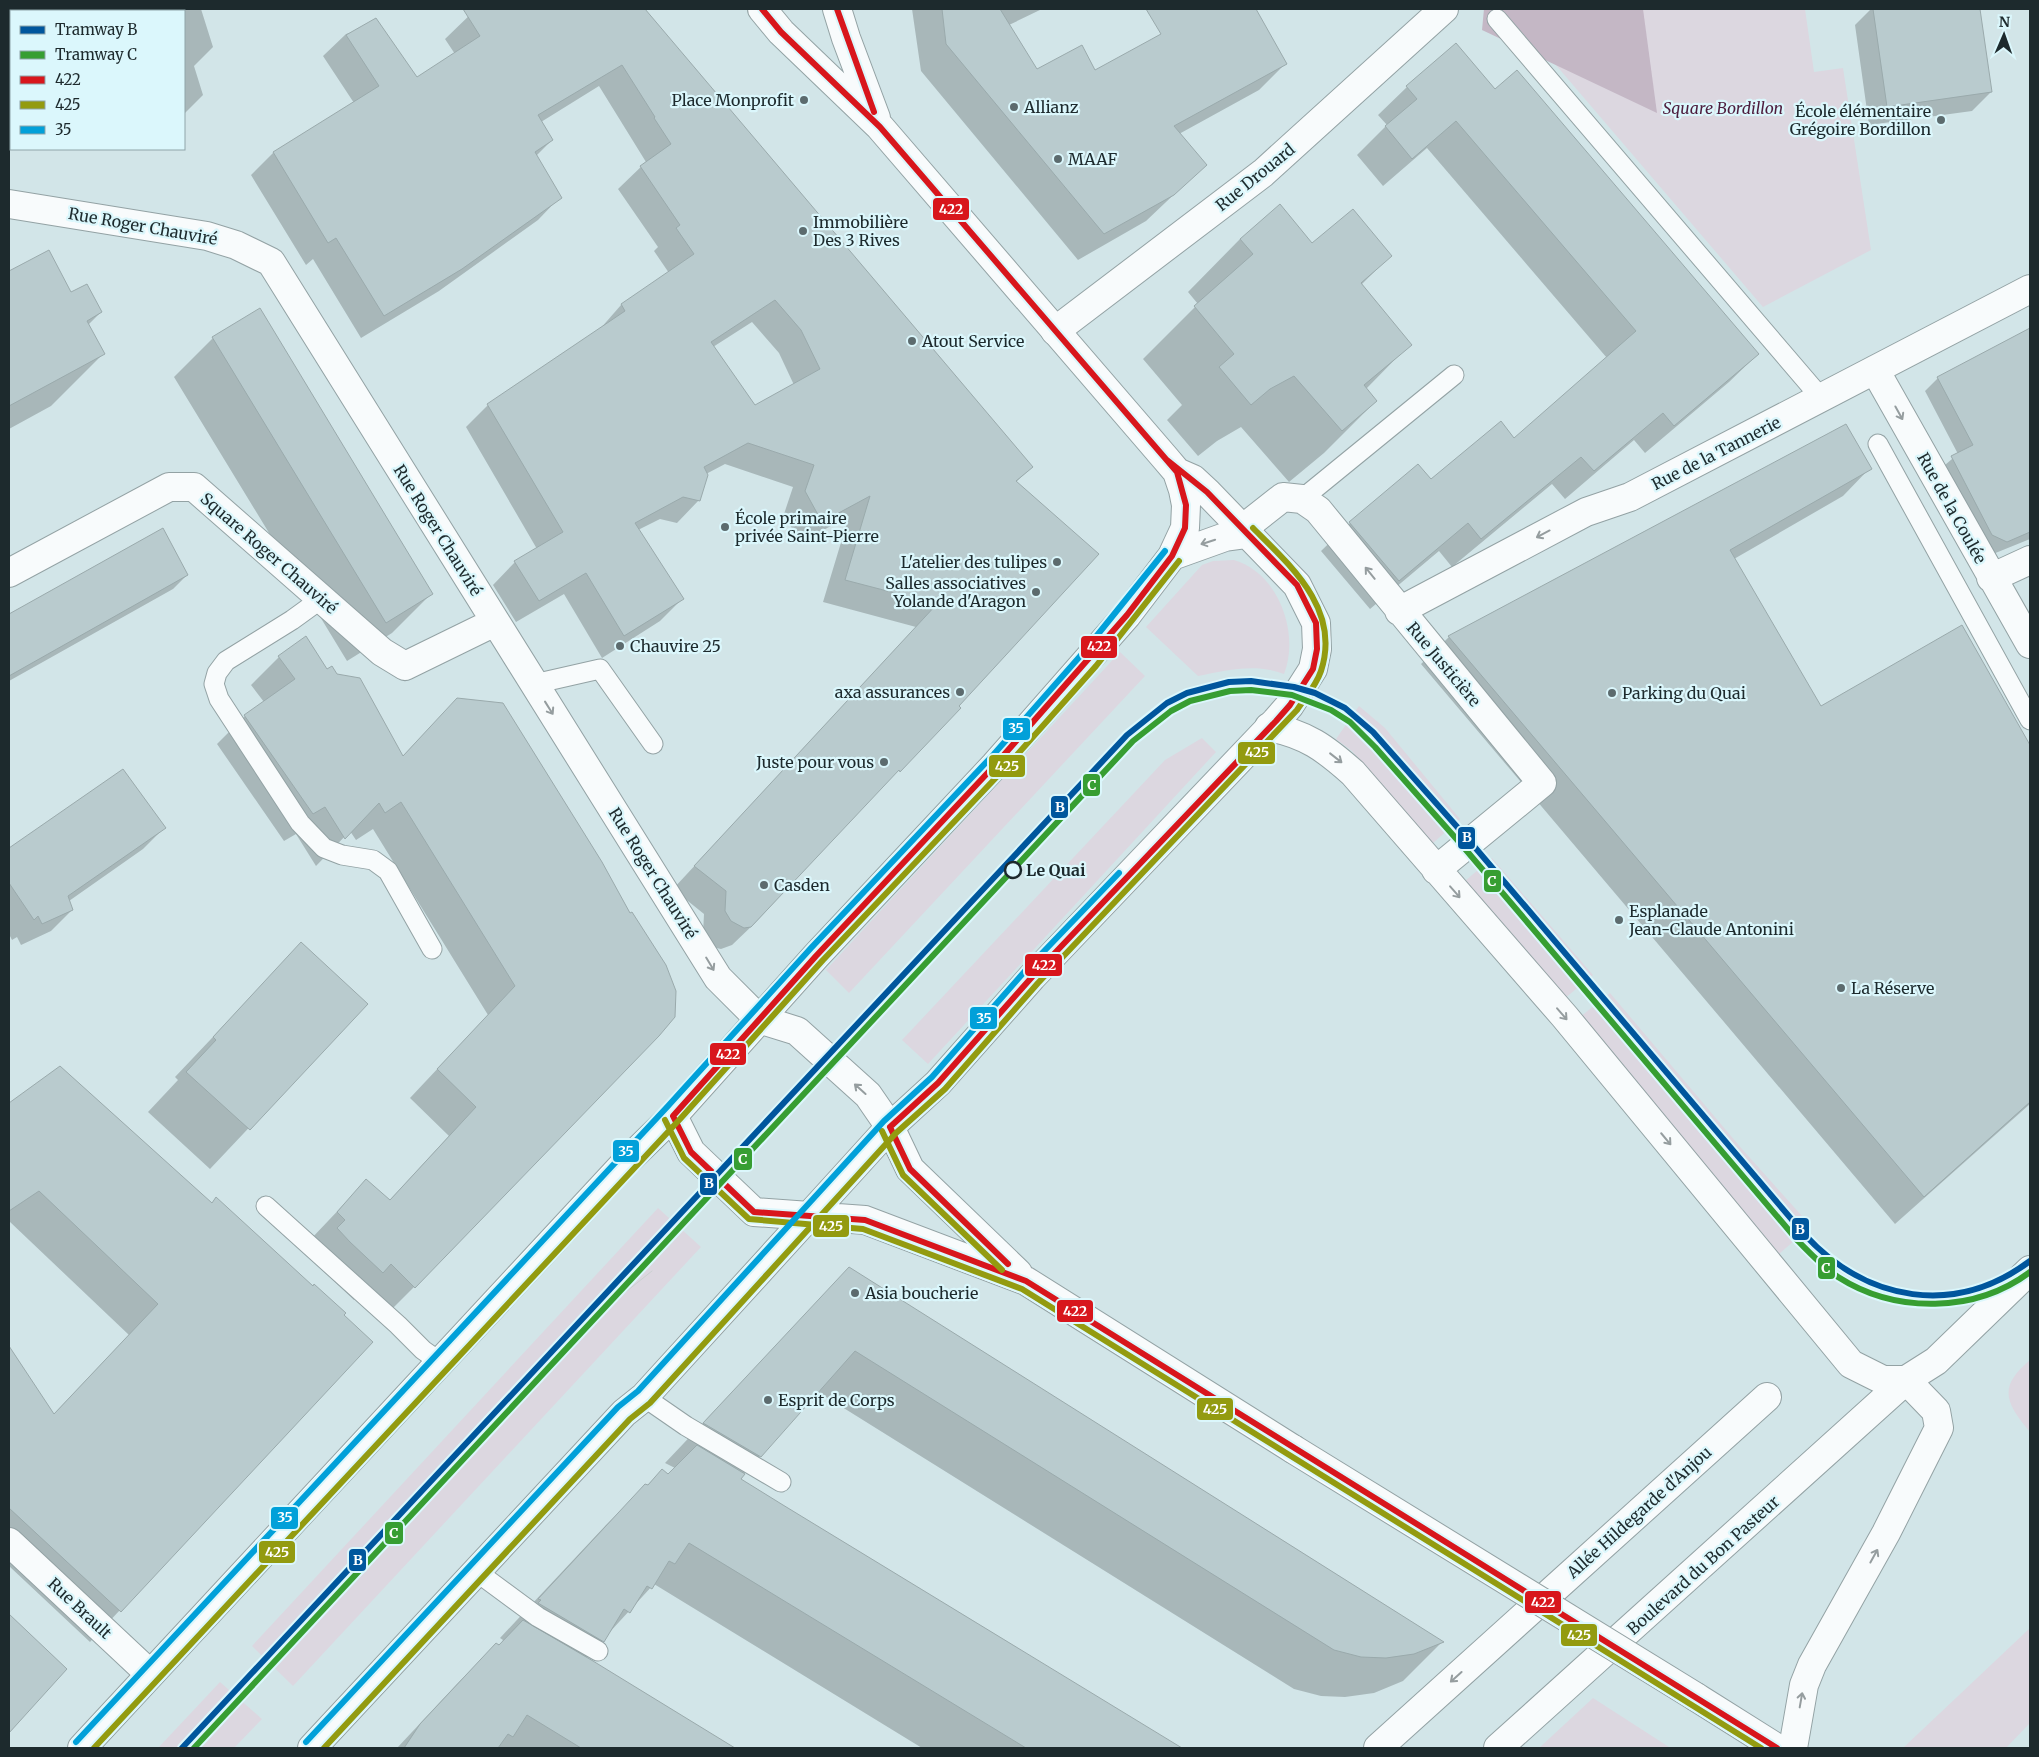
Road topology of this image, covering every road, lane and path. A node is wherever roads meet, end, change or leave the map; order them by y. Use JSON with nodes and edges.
{"nodes":[{"id":1,"x":762,"y":9,"type":"edge"},
{"id":2,"x":837,"y":9,"type":"edge"},
{"id":3,"x":1444,"y":9,"type":"edge"},
{"id":4,"x":1497,"y":19,"type":"dead end"},
{"id":5,"x":880,"y":127,"type":"junction"},
{"id":6,"x":9,"y":204,"type":"edge"},
{"id":7,"x":2030,"y":289,"type":"edge"},
{"id":8,"x":1055,"y":332,"type":"junction"},
{"id":9,"x":1875,"y":370,"type":"junction"},
{"id":10,"x":1454,"y":375,"type":"dead end"},
{"id":11,"x":1822,"y":399,"type":"junction"},
{"id":12,"x":1878,"y":444,"type":"dead end"},
{"id":13,"x":1177,"y":472,"type":"junction"},
{"id":14,"x":1302,"y":499,"type":"junction"},
{"id":15,"x":1244,"y":532,"type":"junction"},
{"id":16,"x":1172,"y":556,"type":"junction"},
{"id":17,"x":2030,"y":560,"type":"edge"},
{"id":18,"x":9,"y":573,"type":"edge"},
{"id":19,"x":1991,"y":578,"type":"junction"},
{"id":20,"x":321,"y":599,"type":"junction"},
{"id":21,"x":1399,"y":611,"type":"junction"},
{"id":22,"x":495,"y":622,"type":"junction"},
{"id":23,"x":2030,"y":644,"type":"edge"},
{"id":24,"x":534,"y":684,"type":"junction"},
{"id":25,"x":2030,"y":720,"type":"edge"},
{"id":26,"x":1282,"y":730,"type":"junction"},
{"id":27,"x":652,"y":744,"type":"dead end"},
{"id":28,"x":1436,"y":870,"type":"junction"},
{"id":29,"x":432,"y":949,"type":"dead end"},
{"id":30,"x":760,"y":1019,"type":"junction"},
{"id":31,"x":673,"y":1116,"type":"junction"},
{"id":32,"x":890,"y":1127,"type":"junction"},
{"id":33,"x":266,"y":1206,"type":"dead end"},
{"id":34,"x":810,"y":1215,"type":"junction"},
{"id":35,"x":2030,"y":1270,"type":"edge"},
{"id":36,"x":1026,"y":1281,"type":"junction"},
{"id":37,"x":440,"y":1362,"type":"junction"},
{"id":38,"x":1906,"y":1380,"type":"junction"},
{"id":39,"x":644,"y":1397,"type":"junction"},
{"id":40,"x":1767,"y":1397,"type":"dead end"},
{"id":41,"x":781,"y":1482,"type":"dead end"},
{"id":42,"x":13,"y":1552,"type":"edge"},
{"id":43,"x":477,"y":1572,"type":"junction"},
{"id":44,"x":598,"y":1651,"type":"dead end"},
{"id":45,"x":150,"y":1674,"type":"junction"},
{"id":46,"x":82,"y":1748,"type":"edge"},
{"id":47,"x":312,"y":1748,"type":"edge"},
{"id":48,"x":1378,"y":1748,"type":"edge"},
{"id":49,"x":1498,"y":1748,"type":"edge"},
{"id":50,"x":1777,"y":1748,"type":"edge"},
{"id":51,"x":1793,"y":1748,"type":"edge"}],
"edges":[{"from":1,"to":5,"type":"street"},
{"from":2,"to":5,"type":"street"},
{"from":3,"to":8,"type":"street","name":"Rue Drouard"},
{"from":4,"to":11,"type":"lane"},
{"from":5,"to":8,"type":"street"},
{"from":6,"to":22,"type":"street","name":"Rue Roger Chauviré"},
{"from":7,"to":9,"type":"street","name":"Rue de la Tannerie"},
{"from":8,"to":13,"type":"street"},
{"from":9,"to":11,"type":"street","name":"Rue de la Tannerie"},
{"from":9,"to":19,"type":"street","name":"Rue de la Coulée","one_way":true},
{"from":10,"to":14,"type":"lane"},
{"from":11,"to":21,"type":"street","name":"Rue de la Tannerie","one_way":true},
{"from":12,"to":25,"type":"lane"},
{"from":13,"to":15,"type":"street"},
{"from":13,"to":16,"type":"street"},
{"from":14,"to":15,"type":"street"},
{"from":21,"to":14,"type":"street","name":"Rue Justicière","one_way":true},
{"from":15,"to":16,"type":"street","one_way":true},
{"from":15,"to":26,"type":"street"},
{"from":16,"to":30,"type":"street"},
{"from":17,"to":19,"type":"street"},
{"from":18,"to":20,"type":"street","name":"Square Roger Chauviré"},
{"from":19,"to":23,"type":"street","name":"Rue de la Coulée"},
{"from":20,"to":22,"type":"street","name":"Square Roger Chauviré"},
{"from":20,"to":29,"type":"lane"},
{"from":21,"to":28,"type":"street","name":"Rue Justicière"},
{"from":22,"to":24,"type":"street","name":"Rue Roger Chauviré"},
{"from":24,"to":27,"type":"lane"},
{"from":24,"to":30,"type":"street","name":"Rue Roger Chauviré","one_way":true},
{"from":26,"to":28,"type":"street","one_way":true},
{"from":26,"to":32,"type":"street"},
{"from":28,"to":38,"type":"street","one_way":true},
{"from":30,"to":31,"type":"street"},
{"from":32,"to":30,"type":"street","one_way":true},
{"from":31,"to":34,"type":"street"},
{"from":31,"to":37,"type":"street"},
{"from":32,"to":34,"type":"street"},
{"from":32,"to":36,"type":"street"},
{"from":33,"to":37,"type":"lane"},
{"from":34,"to":36,"type":"street"},
{"from":34,"to":39,"type":"street"},
{"from":35,"to":38,"type":"street","name":"Boulevard du Bon Pasteur"},
{"from":36,"to":50,"type":"street","bridge":true},
{"from":37,"to":45,"type":"street"},
{"from":38,"to":49,"type":"street","name":"Boulevard du Bon Pasteur"},
{"from":51,"to":38,"type":"street","one_way":true},
{"from":39,"to":41,"type":"lane"},
{"from":39,"to":43,"type":"street"},
{"from":40,"to":48,"type":"street","name":"Allée Hildegarde d'Anjou","one_way":true},
{"from":42,"to":45,"type":"street","name":"Rue Brault"},
{"from":43,"to":44,"type":"lane"},
{"from":43,"to":47,"type":"street"},
{"from":45,"to":46,"type":"street"}]}
